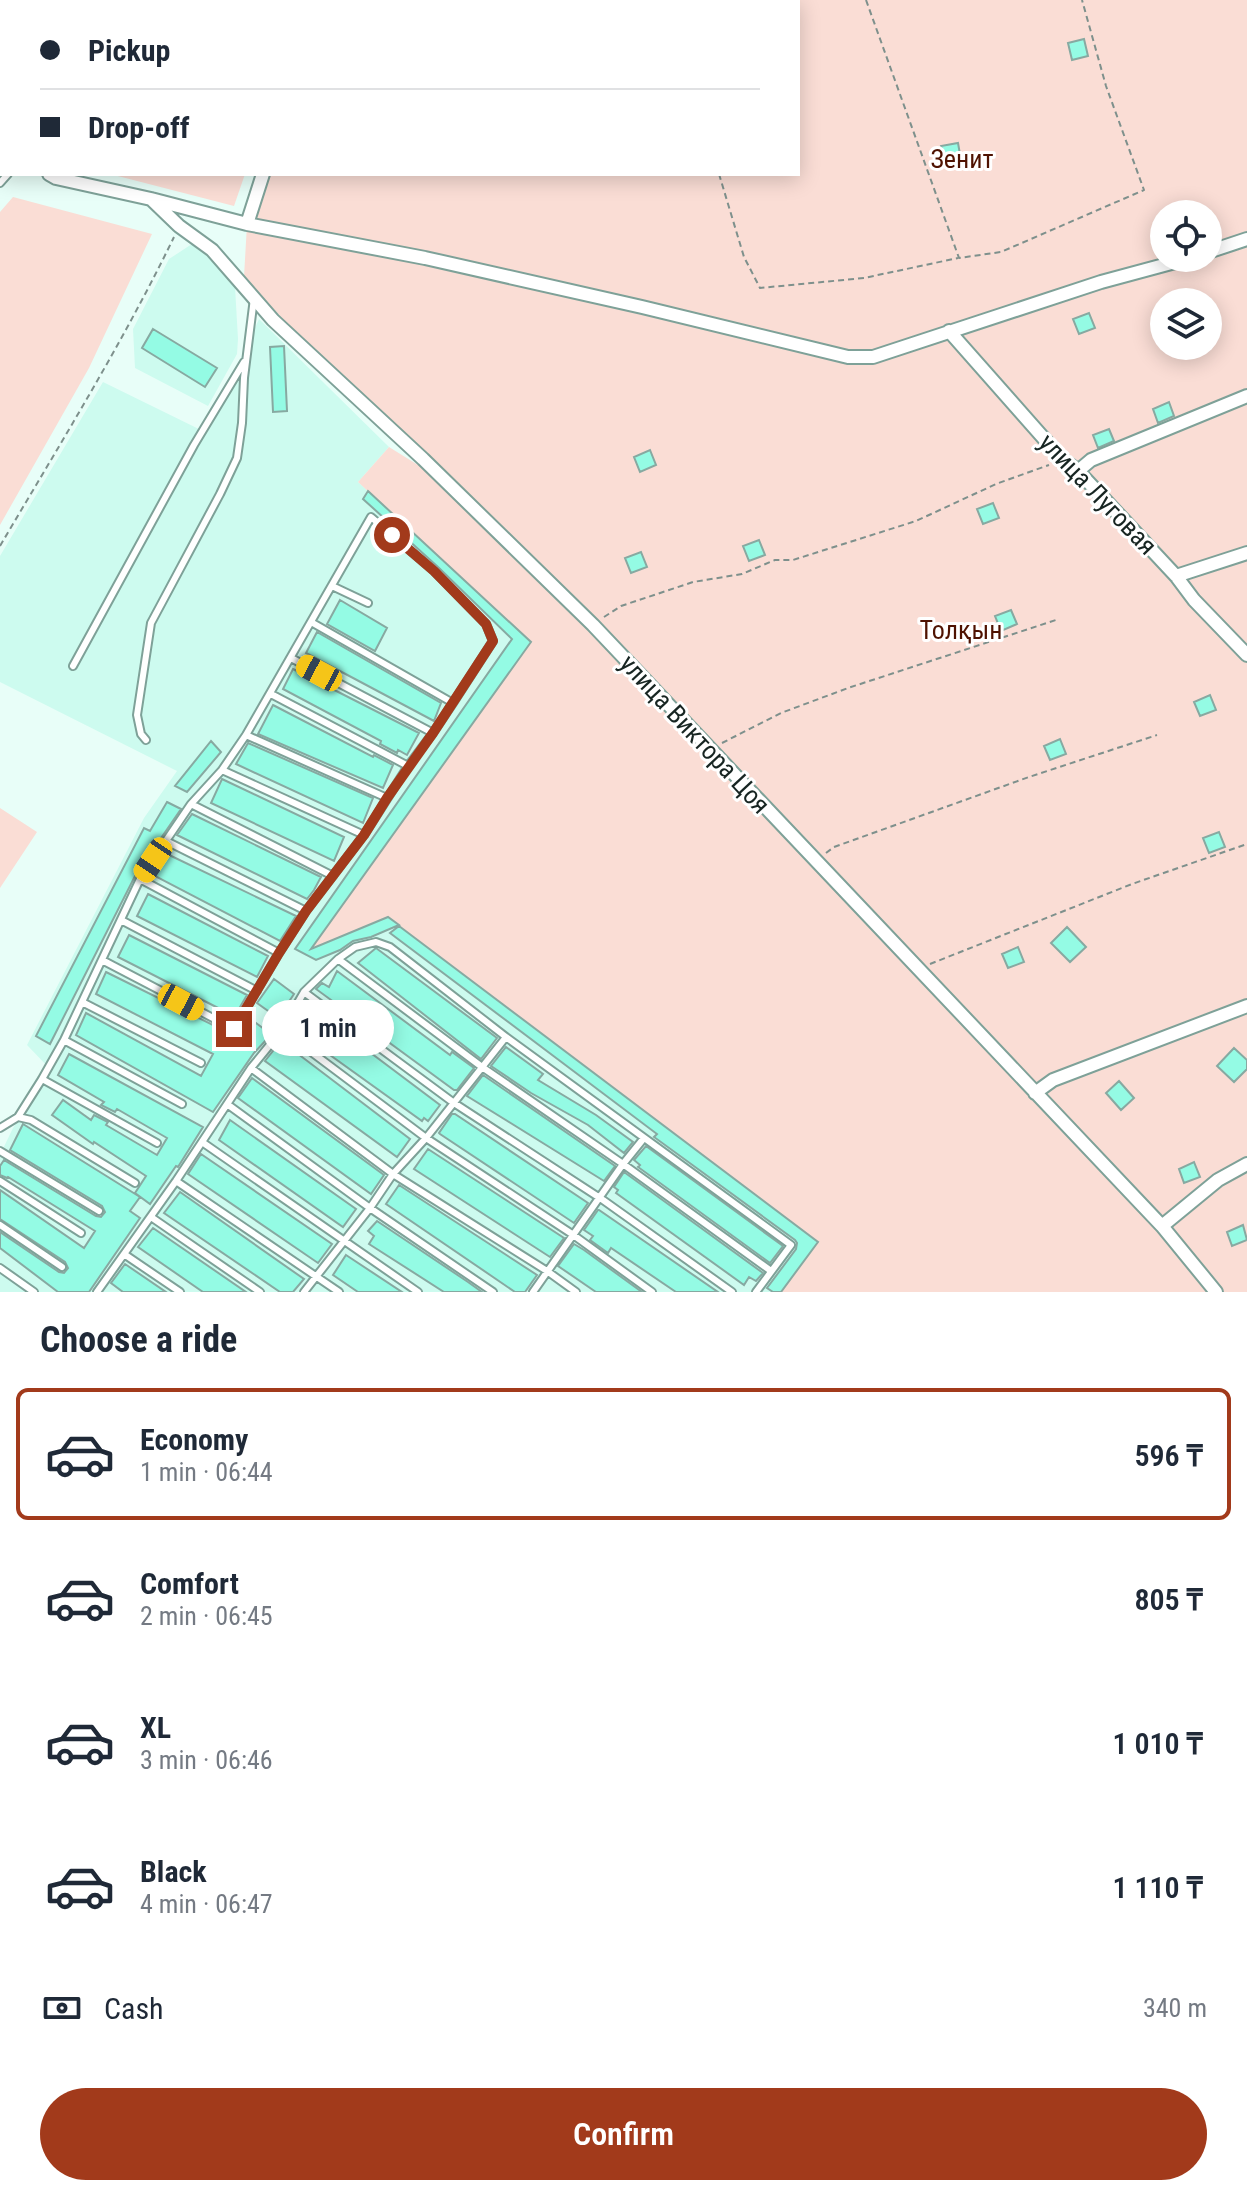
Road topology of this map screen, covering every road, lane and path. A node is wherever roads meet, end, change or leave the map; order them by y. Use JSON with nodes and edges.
{"nodes":[{"id":1,"x":866,"y":0,"type":"edge"},
{"id":2,"x":1082,"y":0,"type":"edge"},
{"id":3,"x":52,"y":176,"type":"edge"},
{"id":4,"x":262,"y":176,"type":"edge"},
{"id":5,"x":720,"y":176,"type":"edge"},
{"id":6,"x":151,"y":199,"type":"junction"},
{"id":7,"x":247,"y":224,"type":"junction"},
{"id":8,"x":179,"y":226,"type":"junction"},
{"id":9,"x":1247,"y":239,"type":"edge"},
{"id":10,"x":1222,"y":247,"type":"edge"},
{"id":11,"x":959,"y":258,"type":"junction"},
{"id":12,"x":1150,"y":269,"type":"edge"},
{"id":13,"x":254,"y":298,"type":"junction"},
{"id":14,"x":949,"y":331,"type":"junction"},
{"id":15,"x":246,"y":359,"type":"junction"},
{"id":16,"x":1247,"y":396,"type":"edge"},
{"id":17,"x":1062,"y":459,"type":"junction"},
{"id":18,"x":1078,"y":471,"type":"junction"},
{"id":19,"x":0,"y":546,"type":"edge"},
{"id":20,"x":1247,"y":553,"type":"edge"},
{"id":21,"x":1176,"y":576,"type":"junction"},
{"id":22,"x":332,"y":586,"type":"junction"},
{"id":23,"x":368,"y":603,"type":"dead end"},
{"id":24,"x":1056,"y":620,"type":"dead end"},
{"id":25,"x":311,"y":622,"type":"junction"},
{"id":26,"x":593,"y":625,"type":"junction"},
{"id":27,"x":1247,"y":655,"type":"edge"},
{"id":28,"x":291,"y":658,"type":"junction"},
{"id":29,"x":73,"y":666,"type":"dead end"},
{"id":30,"x":271,"y":694,"type":"junction"},
{"id":31,"x":453,"y":703,"type":"junction"},
{"id":32,"x":433,"y":733,"type":"junction"},
{"id":33,"x":246,"y":735,"type":"junction"},
{"id":34,"x":1157,"y":735,"type":"dead end"},
{"id":35,"x":146,"y":740,"type":"dead end"},
{"id":36,"x":711,"y":749,"type":"junction"},
{"id":37,"x":408,"y":766,"type":"junction"},
{"id":38,"x":222,"y":770,"type":"junction"},
{"id":39,"x":387,"y":798,"type":"junction"},
{"id":40,"x":191,"y":804,"type":"junction"},
{"id":41,"x":364,"y":835,"type":"junction"},
{"id":42,"x":166,"y":841,"type":"junction"},
{"id":43,"x":1247,"y":844,"type":"edge"},
{"id":44,"x":815,"y":860,"type":"junction"},
{"id":45,"x":333,"y":876,"type":"junction"},
{"id":46,"x":140,"y":879,"type":"junction"},
{"id":47,"x":306,"y":911,"type":"junction"},
{"id":48,"x":121,"y":920,"type":"junction"},
{"id":49,"x":279,"y":953,"type":"junction"},
{"id":50,"x":338,"y":959,"type":"junction"},
{"id":51,"x":102,"y":960,"type":"junction"},
{"id":52,"x":919,"y":969,"type":"junction"},
{"id":53,"x":257,"y":991,"type":"junction"},
{"id":54,"x":304,"y":992,"type":"junction"},
{"id":55,"x":82,"y":1002,"type":"junction"},
{"id":56,"x":1247,"y":1006,"type":"edge"},
{"id":57,"x":282,"y":1030,"type":"junction"},
{"id":58,"x":506,"y":1037,"type":"junction"},
{"id":59,"x":64,"y":1040,"type":"junction"},
{"id":60,"x":201,"y":1063,"type":"dead end"},
{"id":61,"x":482,"y":1067,"type":"junction"},
{"id":62,"x":251,"y":1068,"type":"junction"},
{"id":63,"x":42,"y":1079,"type":"junction"},
{"id":64,"x":1035,"y":1093,"type":"junction"},
{"id":65,"x":454,"y":1103,"type":"junction"},
{"id":66,"x":182,"y":1104,"type":"dead end"},
{"id":67,"x":227,"y":1104,"type":"junction"},
{"id":68,"x":18,"y":1117,"type":"junction"},
{"id":69,"x":0,"y":1128,"type":"edge"},
{"id":70,"x":426,"y":1138,"type":"junction"},
{"id":71,"x":644,"y":1138,"type":"junction"},
{"id":72,"x":202,"y":1142,"type":"junction"},
{"id":73,"x":157,"y":1143,"type":"dead end"},
{"id":74,"x":0,"y":1151,"type":"edge"},
{"id":75,"x":623,"y":1164,"type":"junction"},
{"id":76,"x":1247,"y":1164,"type":"edge"},
{"id":77,"x":393,"y":1174,"type":"junction"},
{"id":78,"x":0,"y":1181,"type":"edge"},
{"id":79,"x":176,"y":1181,"type":"junction"},
{"id":80,"x":135,"y":1183,"type":"dead end"},
{"id":81,"x":600,"y":1198,"type":"junction"},
{"id":82,"x":370,"y":1208,"type":"junction"},
{"id":83,"x":99,"y":1211,"type":"dead end"},
{"id":84,"x":151,"y":1217,"type":"junction"},
{"id":85,"x":0,"y":1225,"type":"edge"},
{"id":86,"x":1162,"y":1226,"type":"junction"},
{"id":87,"x":81,"y":1233,"type":"dead end"},
{"id":88,"x":572,"y":1234,"type":"junction"},
{"id":89,"x":344,"y":1241,"type":"junction"},
{"id":90,"x":124,"y":1254,"type":"junction"},
{"id":91,"x":62,"y":1267,"type":"dead end"},
{"id":92,"x":0,"y":1268,"type":"edge"},
{"id":93,"x":547,"y":1271,"type":"junction"},
{"id":94,"x":771,"y":1271,"type":"junction"},
{"id":95,"x":316,"y":1277,"type":"junction"},
{"id":96,"x":100,"y":1291,"type":"edge"},
{"id":97,"x":34,"y":1292,"type":"edge"},
{"id":98,"x":180,"y":1292,"type":"edge"},
{"id":99,"x":260,"y":1292,"type":"edge"},
{"id":100,"x":304,"y":1292,"type":"edge"},
{"id":101,"x":339,"y":1292,"type":"edge"},
{"id":102,"x":418,"y":1292,"type":"edge"},
{"id":103,"x":493,"y":1292,"type":"edge"},
{"id":104,"x":533,"y":1292,"type":"edge"},
{"id":105,"x":576,"y":1292,"type":"edge"},
{"id":106,"x":652,"y":1292,"type":"edge"},
{"id":107,"x":732,"y":1292,"type":"edge"},
{"id":108,"x":756,"y":1292,"type":"edge"},
{"id":109,"x":1216,"y":1292,"type":"edge"}],
"edges":[{"from":1,"to":11,"type":"path"},
{"from":2,"to":11,"type":"path"},
{"from":3,"to":6,"type":"street"},
{"from":4,"to":7,"type":"street"},
{"from":5,"to":11,"type":"path"},
{"from":6,"to":7,"type":"street"},
{"from":6,"to":8,"type":"street","name":"улица Виктора Цоя"},
{"from":7,"to":14,"type":"street"},
{"from":8,"to":13,"type":"street","name":"улица Виктора Цоя"},
{"from":8,"to":19,"type":"path"},
{"from":9,"to":10,"type":"street"},
{"from":12,"to":14,"type":"street"},
{"from":13,"to":15,"type":"lane"},
{"from":13,"to":26,"type":"street","name":"улица Виктора Цоя"},
{"from":14,"to":17,"type":"street","name":"улица Луговая"},
{"from":15,"to":29,"type":"lane"},
{"from":15,"to":35,"type":"lane"},
{"from":16,"to":18,"type":"street"},
{"from":17,"to":18,"type":"street","name":"улица Луговая"},
{"from":17,"to":26,"type":"path"},
{"from":18,"to":21,"type":"street","name":"улица Луговая"},
{"from":20,"to":21,"type":"street"},
{"from":21,"to":27,"type":"street","name":"улица Луговая"},
{"from":22,"to":23,"type":"lane"},
{"from":22,"to":25,"type":"lane"},
{"from":22,"to":31,"type":"lane"},
{"from":24,"to":36,"type":"path"},
{"from":25,"to":28,"type":"lane"},
{"from":25,"to":31,"type":"lane"},
{"from":26,"to":36,"type":"street","name":"улица Виктора Цоя"},
{"from":28,"to":30,"type":"lane"},
{"from":28,"to":32,"type":"lane"},
{"from":30,"to":33,"type":"lane"},
{"from":30,"to":37,"type":"lane"},
{"from":31,"to":32,"type":"lane"},
{"from":32,"to":37,"type":"lane"},
{"from":33,"to":38,"type":"lane"},
{"from":33,"to":39,"type":"lane"},
{"from":34,"to":44,"type":"path"},
{"from":36,"to":44,"type":"street","name":"улица Виктора Цоя"},
{"from":37,"to":39,"type":"lane"},
{"from":38,"to":40,"type":"lane"},
{"from":38,"to":41,"type":"lane"},
{"from":39,"to":41,"type":"lane"},
{"from":40,"to":42,"type":"lane"},
{"from":40,"to":45,"type":"lane"},
{"from":41,"to":45,"type":"lane"},
{"from":42,"to":46,"type":"lane"},
{"from":42,"to":47,"type":"lane"},
{"from":43,"to":52,"type":"path"},
{"from":44,"to":52,"type":"street","name":"улица Виктора Цоя"},
{"from":45,"to":47,"type":"lane"},
{"from":46,"to":48,"type":"lane"},
{"from":46,"to":49,"type":"lane"},
{"from":47,"to":49,"type":"lane"},
{"from":48,"to":51,"type":"lane"},
{"from":48,"to":53,"type":"lane"},
{"from":49,"to":53,"type":"lane"},
{"from":50,"to":54,"type":"lane"},
{"from":50,"to":58,"type":"lane"},
{"from":50,"to":61,"type":"lane"},
{"from":51,"to":53,"type":"lane"},
{"from":51,"to":55,"type":"lane"},
{"from":52,"to":64,"type":"street","name":"улица Виктора Цоя"},
{"from":54,"to":57,"type":"lane"},
{"from":54,"to":65,"type":"lane"},
{"from":55,"to":59,"type":"lane"},
{"from":55,"to":60,"type":"lane"},
{"from":56,"to":64,"type":"street"},
{"from":57,"to":62,"type":"lane"},
{"from":57,"to":70,"type":"lane"},
{"from":58,"to":61,"type":"lane"},
{"from":58,"to":71,"type":"lane"},
{"from":59,"to":63,"type":"lane"},
{"from":59,"to":66,"type":"lane"},
{"from":61,"to":65,"type":"lane"},
{"from":61,"to":75,"type":"lane"},
{"from":62,"to":67,"type":"lane"},
{"from":62,"to":77,"type":"lane"},
{"from":63,"to":68,"type":"lane"},
{"from":63,"to":73,"type":"lane"},
{"from":64,"to":86,"type":"street","name":"улица Виктора Цоя"},
{"from":65,"to":70,"type":"lane"},
{"from":65,"to":81,"type":"lane"},
{"from":67,"to":72,"type":"lane"},
{"from":67,"to":82,"type":"lane"},
{"from":68,"to":69,"type":"lane"},
{"from":68,"to":80,"type":"lane"},
{"from":70,"to":77,"type":"lane"},
{"from":70,"to":88,"type":"lane"},
{"from":71,"to":75,"type":"lane"},
{"from":71,"to":94,"type":"lane"},
{"from":72,"to":79,"type":"lane"},
{"from":72,"to":89,"type":"lane"},
{"from":74,"to":83,"type":"lane"},
{"from":75,"to":81,"type":"lane"},
{"from":75,"to":94,"type":"lane"},
{"from":76,"to":86,"type":"street"},
{"from":77,"to":82,"type":"lane"},
{"from":77,"to":93,"type":"lane"},
{"from":78,"to":87,"type":"lane"},
{"from":79,"to":84,"type":"lane"},
{"from":79,"to":95,"type":"lane"},
{"from":81,"to":88,"type":"lane"},
{"from":81,"to":107,"type":"lane"},
{"from":82,"to":89,"type":"lane"},
{"from":82,"to":103,"type":"lane"},
{"from":84,"to":90,"type":"lane"},
{"from":84,"to":99,"type":"lane"},
{"from":85,"to":91,"type":"lane"},
{"from":86,"to":109,"type":"street","name":"улица Виктора Цоя"},
{"from":88,"to":93,"type":"lane"},
{"from":88,"to":106,"type":"lane"},
{"from":89,"to":95,"type":"lane"},
{"from":89,"to":102,"type":"lane"},
{"from":90,"to":96,"type":"lane"},
{"from":90,"to":98,"type":"lane"},
{"from":92,"to":97,"type":"lane"},
{"from":93,"to":104,"type":"lane"},
{"from":93,"to":105,"type":"lane"},
{"from":94,"to":108,"type":"lane"},
{"from":95,"to":100,"type":"lane"},
{"from":95,"to":101,"type":"lane"}]}
